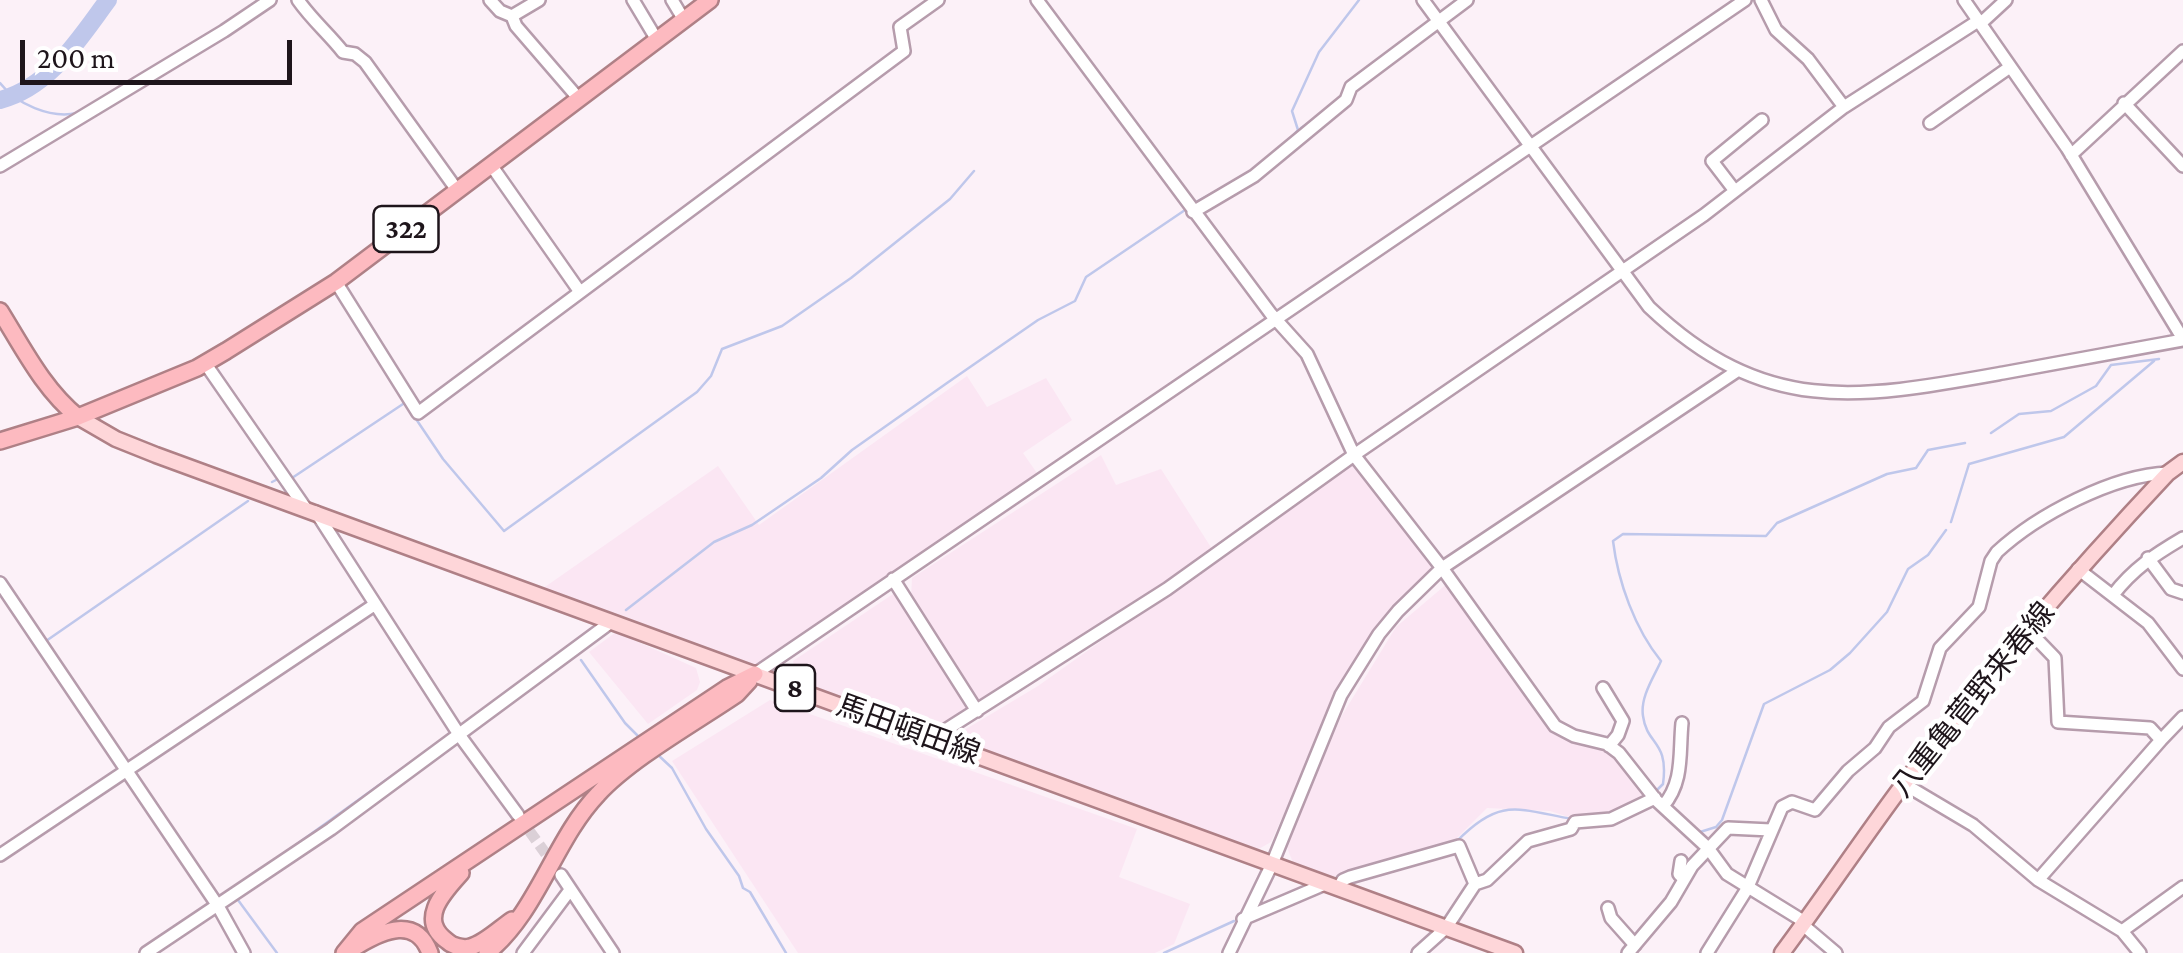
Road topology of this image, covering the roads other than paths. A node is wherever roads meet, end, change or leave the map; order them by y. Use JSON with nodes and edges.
{"nodes":[{"id":1,"x":270,"y":0,"type":"edge"},
{"id":2,"x":298,"y":0,"type":"edge"},
{"id":3,"x":490,"y":0,"type":"edge"},
{"id":4,"x":539,"y":0,"type":"edge"},
{"id":5,"x":633,"y":0,"type":"edge"},
{"id":6,"x":672,"y":0,"type":"edge"},
{"id":7,"x":710,"y":0,"type":"edge"},
{"id":8,"x":938,"y":0,"type":"edge"},
{"id":9,"x":1037,"y":0,"type":"edge"},
{"id":10,"x":1423,"y":0,"type":"edge"},
{"id":11,"x":1467,"y":0,"type":"edge"},
{"id":12,"x":1745,"y":0,"type":"edge"},
{"id":13,"x":1760,"y":0,"type":"edge"},
{"id":14,"x":1964,"y":0,"type":"edge"},
{"id":15,"x":2006,"y":0,"type":"edge"},
{"id":16,"x":512,"y":16,"type":"junction"},
{"id":17,"x":684,"y":20,"type":"junction"},
{"id":18,"x":1438,"y":21,"type":"junction"},
{"id":19,"x":1979,"y":23,"type":"junction"},
{"id":20,"x":657,"y":40,"type":"junction"},
{"id":21,"x":2183,"y":52,"type":"edge"},
{"id":22,"x":2010,"y":68,"type":"junction"},
{"id":23,"x":579,"y":100,"type":"junction"},
{"id":24,"x":2124,"y":103,"type":"junction"},
{"id":25,"x":1844,"y":108,"type":"junction"},
{"id":26,"x":1762,"y":120,"type":"dead end"},
{"id":27,"x":1930,"y":123,"type":"dead end"},
{"id":28,"x":1529,"y":146,"type":"junction"},
{"id":29,"x":2071,"y":155,"type":"junction"},
{"id":30,"x":491,"y":165,"type":"junction"},
{"id":31,"x":0,"y":166,"type":"edge"},
{"id":32,"x":2183,"y":166,"type":"edge"},
{"id":33,"x":457,"y":190,"type":"junction"},
{"id":34,"x":1735,"y":191,"type":"junction"},
{"id":35,"x":1190,"y":208,"type":"junction"},
{"id":36,"x":1621,"y":271,"type":"junction"},
{"id":37,"x":336,"y":282,"type":"junction"},
{"id":38,"x":580,"y":292,"type":"junction"},
{"id":39,"x":0,"y":312,"type":"edge"},
{"id":40,"x":1274,"y":319,"type":"junction"},
{"id":41,"x":2183,"y":339,"type":"edge"},
{"id":42,"x":205,"y":363,"type":"junction"},
{"id":43,"x":1736,"y":370,"type":"junction"},
{"id":44,"x":78,"y":417,"type":"junction"},
{"id":45,"x":0,"y":441,"type":"edge"},
{"id":46,"x":1354,"y":455,"type":"junction"},
{"id":47,"x":2183,"y":462,"type":"edge"},
{"id":48,"x":2168,"y":473,"type":"junction"},
{"id":49,"x":311,"y":510,"type":"junction"},
{"id":50,"x":2183,"y":538,"type":"edge"},
{"id":51,"x":2148,"y":558,"type":"junction"},
{"id":52,"x":1442,"y":568,"type":"junction"},
{"id":53,"x":2078,"y":569,"type":"junction"},
{"id":54,"x":894,"y":578,"type":"junction"},
{"id":55,"x":0,"y":582,"type":"edge"},
{"id":56,"x":2183,"y":593,"type":"edge"},
{"id":57,"x":2113,"y":595,"type":"junction"},
{"id":58,"x":374,"y":605,"type":"junction"},
{"id":59,"x":611,"y":622,"type":"junction"},
{"id":60,"x":2028,"y":630,"type":"junction"},
{"id":61,"x":2183,"y":669,"type":"edge"},
{"id":62,"x":754,"y":674,"type":"junction"},
{"id":63,"x":1603,"y":688,"type":"dead end"},
{"id":64,"x":977,"y":712,"type":"junction"},
{"id":65,"x":2183,"y":717,"type":"edge"},
{"id":66,"x":1682,"y":723,"type":"dead end"},
{"id":67,"x":460,"y":736,"type":"junction"},
{"id":68,"x":933,"y":738,"type":"junction"},
{"id":69,"x":2161,"y":740,"type":"junction"},
{"id":70,"x":1610,"y":746,"type":"junction"},
{"id":71,"x":128,"y":771,"type":"junction"},
{"id":72,"x":1904,"y":784,"type":"junction"},
{"id":73,"x":1655,"y":798,"type":"junction"},
{"id":74,"x":518,"y":815,"type":"tunnel mouth"},
{"id":75,"x":1771,"y":830,"type":"junction"},
{"id":76,"x":1708,"y":848,"type":"junction"},
{"id":77,"x":0,"y":855,"type":"edge"},
{"id":78,"x":474,"y":860,"type":"junction"},
{"id":79,"x":1681,"y":862,"type":"dead end"},
{"id":80,"x":1272,"y":864,"type":"junction"},
{"id":81,"x":561,"y":876,"type":"tunnel mouth"},
{"id":82,"x":1684,"y":879,"type":"junction"},
{"id":83,"x":2038,"y":880,"type":"junction"},
{"id":84,"x":1475,"y":884,"type":"junction"},
{"id":85,"x":1332,"y":886,"type":"junction"},
{"id":86,"x":2183,"y":887,"type":"edge"},
{"id":87,"x":1747,"y":889,"type":"junction"},
{"id":88,"x":570,"y":890,"type":"junction"},
{"id":89,"x":218,"y":906,"type":"junction"},
{"id":90,"x":1608,"y":908,"type":"dead end"},
{"id":91,"x":520,"y":916,"type":"junction"},
{"id":92,"x":1242,"y":919,"type":"junction"},
{"id":93,"x":1801,"y":922,"type":"junction"},
{"id":94,"x":1446,"y":928,"type":"junction"},
{"id":95,"x":2122,"y":931,"type":"junction"},
{"id":96,"x":1491,"y":949,"type":"edge"},
{"id":97,"x":1632,"y":949,"type":"edge"},
{"id":98,"x":146,"y":953,"type":"edge"},
{"id":99,"x":244,"y":953,"type":"edge"},
{"id":100,"x":345,"y":953,"type":"edge"},
{"id":101,"x":430,"y":953,"type":"edge"},
{"id":102,"x":487,"y":953,"type":"edge"},
{"id":103,"x":523,"y":953,"type":"edge"},
{"id":104,"x":613,"y":953,"type":"edge"},
{"id":105,"x":1229,"y":953,"type":"edge"},
{"id":106,"x":1418,"y":953,"type":"edge"},
{"id":107,"x":1515,"y":953,"type":"edge"},
{"id":108,"x":1708,"y":953,"type":"edge"},
{"id":109,"x":1782,"y":953,"type":"edge"},
{"id":110,"x":1836,"y":953,"type":"edge"},
{"id":111,"x":2140,"y":953,"type":"edge"}],
"edges":[{"from":1,"to":31,"type":"street"},
{"from":2,"to":33,"type":"street"},
{"from":3,"to":16,"type":"street"},
{"from":4,"to":16,"type":"street"},
{"from":5,"to":20,"type":"street"},
{"from":6,"to":17,"type":"street"},
{"from":7,"to":17,"type":"highway","number":"322"},
{"from":8,"to":38,"type":"street"},
{"from":9,"to":35,"type":"street"},
{"from":10,"to":18,"type":"street"},
{"from":11,"to":18,"type":"street"},
{"from":12,"to":28,"type":"street"},
{"from":13,"to":25,"type":"street"},
{"from":14,"to":19,"type":"street"},
{"from":15,"to":19,"type":"street"},
{"from":16,"to":23,"type":"street"},
{"from":17,"to":20,"type":"highway","number":"322"},
{"from":18,"to":28,"type":"street"},
{"from":18,"to":35,"type":"street"},
{"from":19,"to":22,"type":"street"},
{"from":19,"to":25,"type":"street"},
{"from":20,"to":23,"type":"highway","number":"322"},
{"from":21,"to":24,"type":"street"},
{"from":22,"to":27,"type":"street"},
{"from":22,"to":29,"type":"street"},
{"from":23,"to":30,"type":"highway","number":"322"},
{"from":24,"to":29,"type":"street"},
{"from":24,"to":32,"type":"street"},
{"from":25,"to":34,"type":"street"},
{"from":26,"to":34,"type":"street"},
{"from":28,"to":36,"type":"street"},
{"from":28,"to":40,"type":"street"},
{"from":29,"to":41,"type":"street"},
{"from":30,"to":33,"type":"highway","number":"322"},
{"from":30,"to":38,"type":"street"},
{"from":33,"to":37,"type":"highway","number":"322"},
{"from":34,"to":36,"type":"street"},
{"from":35,"to":40,"type":"street"},
{"from":36,"to":43,"type":"street"},
{"from":36,"to":46,"type":"street"},
{"from":37,"to":38,"type":"street"},
{"from":37,"to":42,"type":"highway","number":"322"},
{"from":39,"to":44,"type":"highway"},
{"from":40,"to":46,"type":"street"},
{"from":40,"to":54,"type":"street"},
{"from":41,"to":43,"type":"street"},
{"from":42,"to":44,"type":"highway","number":"322"},
{"from":42,"to":49,"type":"street"},
{"from":43,"to":52,"type":"street"},
{"from":44,"to":45,"type":"highway","number":"322"},
{"from":44,"to":49,"type":"main road","name":"馬田頓田線","number":"8"},
{"from":46,"to":52,"type":"street"},
{"from":46,"to":64,"type":"street"},
{"from":47,"to":48,"type":"main road","name":"八重亀菅野来春線"},
{"from":48,"to":53,"type":"main road","name":"八重亀菅野来春線"},
{"from":48,"to":75,"type":"street"},
{"from":49,"to":58,"type":"street"},
{"from":49,"to":59,"type":"main road","name":"馬田頓田線","number":"8"},
{"from":50,"to":51,"type":"street"},
{"from":51,"to":56,"type":"street"},
{"from":51,"to":57,"type":"street"},
{"from":52,"to":70,"type":"street"},
{"from":52,"to":80,"type":"street"},
{"from":53,"to":57,"type":"street"},
{"from":53,"to":60,"type":"main road","name":"八重亀菅野来春線"},
{"from":54,"to":62,"type":"street"},
{"from":54,"to":64,"type":"street"},
{"from":55,"to":71,"type":"street"},
{"from":57,"to":61,"type":"street"},
{"from":58,"to":67,"type":"street"},
{"from":58,"to":71,"type":"street"},
{"from":59,"to":62,"type":"main road","name":"馬田頓田線","number":"8"},
{"from":59,"to":67,"type":"street"},
{"from":60,"to":69,"type":"street"},
{"from":60,"to":72,"type":"main road","name":"八重亀菅野来春線"},
{"from":62,"to":68,"type":"main road","name":"馬田頓田線","number":"8"},
{"from":62,"to":78,"type":"highway"},
{"from":62,"to":91,"type":"highway"},
{"from":63,"to":70,"type":"street"},
{"from":64,"to":68,"type":"street"},
{"from":65,"to":69,"type":"street"},
{"from":66,"to":73,"type":"street"},
{"from":67,"to":74,"type":"street"},
{"from":67,"to":89,"type":"street"},
{"from":68,"to":80,"type":"main road","name":"馬田頓田線","number":"8"},
{"from":69,"to":83,"type":"street"},
{"from":70,"to":73,"type":"street"},
{"from":71,"to":77,"type":"street"},
{"from":71,"to":89,"type":"street"},
{"from":72,"to":83,"type":"street"},
{"from":72,"to":93,"type":"main road","name":"八重亀菅野来春線"},
{"from":73,"to":76,"type":"street"},
{"from":73,"to":84,"type":"street"},
{"from":75,"to":76,"type":"street"},
{"from":75,"to":87,"type":"street"},
{"from":76,"to":82,"type":"street"},
{"from":76,"to":87,"type":"street"},
{"from":78,"to":91,"type":"highway"},
{"from":78,"to":100,"type":"highway"},
{"from":79,"to":82,"type":"street"},
{"from":80,"to":85,"type":"main road","name":"馬田頓田線","number":"8"},
{"from":80,"to":92,"type":"street"},
{"from":81,"to":88,"type":"street"},
{"from":82,"to":97,"type":"street"},
{"from":83,"to":95,"type":"street"},
{"from":84,"to":85,"type":"street"},
{"from":84,"to":94,"type":"street"},
{"from":85,"to":92,"type":"street"},
{"from":85,"to":94,"type":"main road","name":"馬田頓田線","number":"8"},
{"from":86,"to":95,"type":"street"},
{"from":87,"to":93,"type":"street"},
{"from":87,"to":108,"type":"street"},
{"from":88,"to":103,"type":"street"},
{"from":88,"to":104,"type":"street"},
{"from":89,"to":98,"type":"street"},
{"from":89,"to":99,"type":"street"},
{"from":90,"to":97,"type":"street"},
{"from":91,"to":102,"type":"highway"},
{"from":92,"to":105,"type":"street"},
{"from":93,"to":109,"type":"main road","name":"八重亀菅野来春線"},
{"from":93,"to":110,"type":"street"},
{"from":94,"to":96,"type":"main road","name":"馬田頓田線","number":"8"},
{"from":94,"to":106,"type":"street"},
{"from":95,"to":111,"type":"street"},
{"from":96,"to":107,"type":"main road","name":"馬田頓田線","number":"8"},
{"from":100,"to":101,"type":"highway"}]}
